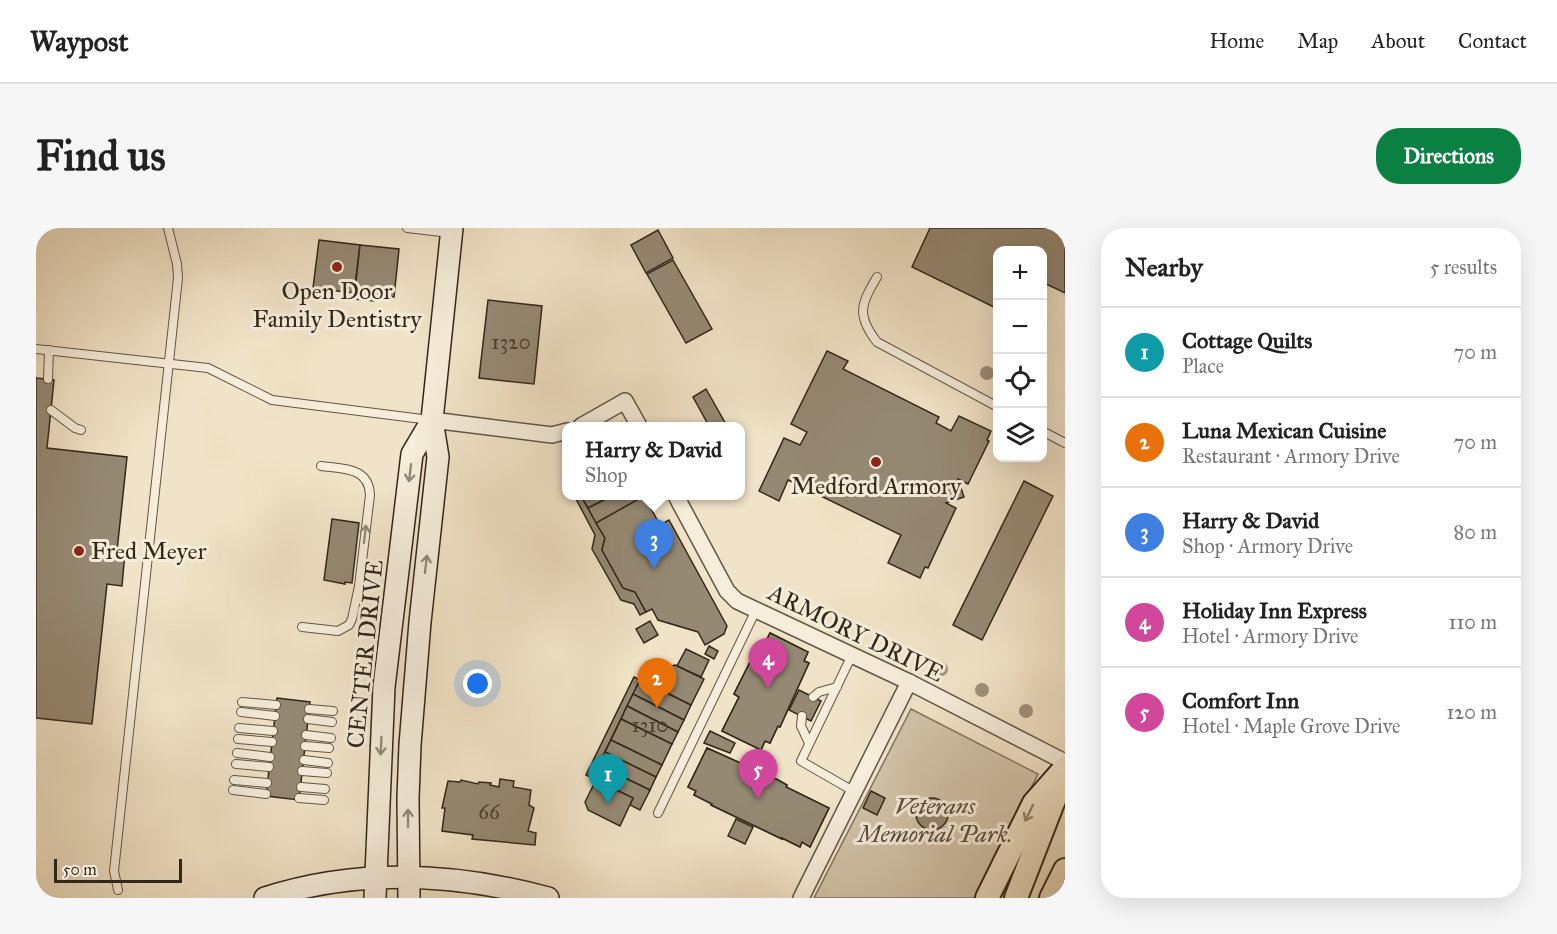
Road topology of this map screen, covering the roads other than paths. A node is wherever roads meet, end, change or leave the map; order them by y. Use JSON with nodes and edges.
{"nodes":[{"id":1,"x":168,"y":228,"type":"edge"},
{"id":2,"x":407,"y":228,"type":"edge"},
{"id":3,"x":452,"y":230,"type":"edge"},
{"id":4,"x":877,"y":277,"type":"dead end"},
{"id":5,"x":36,"y":349,"type":"edge"},
{"id":6,"x":49,"y":350,"type":"junction"},
{"id":7,"x":170,"y":363,"type":"junction"},
{"id":8,"x":48,"y":379,"type":"dead end"},
{"id":9,"x":993,"y":403,"type":"edge"},
{"id":10,"x":51,"y":410,"type":"dead end"},
{"id":11,"x":432,"y":420,"type":"junction"},
{"id":12,"x":588,"y":422,"type":"edge"},
{"id":13,"x":637,"y":422,"type":"edge"},
{"id":14,"x":81,"y":430,"type":"dead end"},
{"id":15,"x":562,"y":432,"type":"edge"},
{"id":16,"x":1047,"y":434,"type":"edge"},
{"id":17,"x":1065,"y":443,"type":"edge"},
{"id":18,"x":321,"y":466,"type":"dead end"},
{"id":19,"x":679,"y":500,"type":"edge"},
{"id":20,"x":756,"y":610,"type":"junction"},
{"id":21,"x":302,"y":627,"type":"dead end"},
{"id":22,"x":852,"y":655,"type":"junction"},
{"id":23,"x":909,"y":682,"type":"junction"},
{"id":24,"x":837,"y":687,"type":"junction"},
{"id":25,"x":813,"y":697,"type":"dead end"},
{"id":26,"x":242,"y":702,"type":"dead end"},
{"id":27,"x":276,"y":705,"type":"dead end"},
{"id":28,"x":309,"y":709,"type":"dead end"},
{"id":29,"x":333,"y":711,"type":"dead end"},
{"id":30,"x":241,"y":712,"type":"dead end"},
{"id":31,"x":275,"y":716,"type":"dead end"},
{"id":32,"x":802,"y":716,"type":"dead end"},
{"id":33,"x":308,"y":719,"type":"dead end"},
{"id":34,"x":332,"y":722,"type":"dead end"},
{"id":35,"x":239,"y":728,"type":"dead end"},
{"id":36,"x":273,"y":731,"type":"dead end"},
{"id":37,"x":306,"y":735,"type":"dead end"},
{"id":38,"x":331,"y":738,"type":"dead end"},
{"id":39,"x":238,"y":739,"type":"dead end"},
{"id":40,"x":272,"y":742,"type":"dead end"},
{"id":41,"x":809,"y":743,"type":"junction"},
{"id":42,"x":305,"y":746,"type":"dead end"},
{"id":43,"x":329,"y":748,"type":"dead end"},
{"id":44,"x":237,"y":753,"type":"dead end"},
{"id":45,"x":270,"y":757,"type":"dead end"},
{"id":46,"x":304,"y":760,"type":"dead end"},
{"id":47,"x":328,"y":762,"type":"dead end"},
{"id":48,"x":1065,"y":762,"type":"edge"},
{"id":49,"x":236,"y":764,"type":"dead end"},
{"id":50,"x":269,"y":767,"type":"dead end"},
{"id":51,"x":1065,"y":768,"type":"edge"},
{"id":52,"x":302,"y":771,"type":"dead end"},
{"id":53,"x":327,"y":773,"type":"dead end"},
{"id":54,"x":1065,"y":773,"type":"edge"},
{"id":55,"x":234,"y":780,"type":"dead end"},
{"id":56,"x":267,"y":783,"type":"dead end"},
{"id":57,"x":301,"y":787,"type":"dead end"},
{"id":58,"x":325,"y":789,"type":"dead end"},
{"id":59,"x":233,"y":790,"type":"dead end"},
{"id":60,"x":855,"y":792,"type":"junction"},
{"id":61,"x":266,"y":794,"type":"dead end"},
{"id":62,"x":299,"y":798,"type":"dead end"},
{"id":63,"x":324,"y":800,"type":"dead end"},
{"id":64,"x":658,"y":813,"type":"dead end"},
{"id":65,"x":1065,"y":870,"type":"edge"},
{"id":66,"x":409,"y":877,"type":"junction"},
{"id":67,"x":375,"y":888,"type":"edge"},
{"id":68,"x":118,"y":890,"type":"dead end"},
{"id":69,"x":265,"y":898,"type":"edge"},
{"id":70,"x":409,"y":898,"type":"edge"},
{"id":71,"x":548,"y":898,"type":"edge"},
{"id":72,"x":801,"y":898,"type":"edge"},
{"id":73,"x":987,"y":898,"type":"edge"},
{"id":74,"x":1016,"y":898,"type":"edge"},
{"id":75,"x":1051,"y":898,"type":"edge"}],
"edges":[{"from":1,"to":7,"type":"lane"},
{"from":2,"to":3,"type":"lane"},
{"from":3,"to":11,"type":"main road","name":"CENTER DRIVE"},
{"from":4,"to":9,"type":"lane"},
{"from":5,"to":6,"type":"lane"},
{"from":6,"to":7,"type":"lane"},
{"from":6,"to":8,"type":"lane"},
{"from":7,"to":11,"type":"lane"},
{"from":7,"to":68,"type":"lane"},
{"from":10,"to":14,"type":"lane"},
{"from":11,"to":15,"type":"street"},
{"from":66,"to":11,"type":"main road","name":"CENTER DRIVE","one_way":true},
{"from":11,"to":67,"type":"main road","name":"CENTER DRIVE","one_way":true},
{"from":12,"to":13,"type":"street"},
{"from":16,"to":17,"type":"lane"},
{"from":21,"to":18,"type":"lane","one_way":true},
{"from":19,"to":20,"type":"street","name":"ARMORY DRIVE"},
{"from":20,"to":22,"type":"street","name":"ARMORY DRIVE"},
{"from":20,"to":64,"type":"lane"},
{"from":22,"to":23,"type":"street","name":"ARMORY DRIVE"},
{"from":22,"to":24,"type":"lane"},
{"from":23,"to":48,"type":"street","name":"ARMORY DRIVE"},
{"from":23,"to":60,"type":"street"},
{"from":24,"to":25,"type":"lane"},
{"from":24,"to":41,"type":"lane"},
{"from":26,"to":27,"type":"lane"},
{"from":28,"to":29,"type":"lane"},
{"from":30,"to":31,"type":"lane"},
{"from":32,"to":41,"type":"lane"},
{"from":33,"to":34,"type":"lane"},
{"from":35,"to":36,"type":"lane"},
{"from":37,"to":38,"type":"lane"},
{"from":39,"to":40,"type":"lane"},
{"from":41,"to":60,"type":"lane"},
{"from":42,"to":43,"type":"lane"},
{"from":44,"to":45,"type":"lane"},
{"from":46,"to":47,"type":"lane"},
{"from":49,"to":50,"type":"lane"},
{"from":51,"to":73,"type":"main road","one_way":true},
{"from":52,"to":53,"type":"lane"},
{"from":54,"to":74,"type":"main road"},
{"from":55,"to":56,"type":"lane"},
{"from":57,"to":58,"type":"lane"},
{"from":59,"to":61,"type":"lane"},
{"from":60,"to":72,"type":"street"},
{"from":62,"to":63,"type":"lane"},
{"from":65,"to":75,"type":"main road"},
{"from":66,"to":67,"type":"main road"},
{"from":66,"to":70,"type":"main road","name":"CENTER DRIVE"},
{"from":66,"to":71,"type":"main road"},
{"from":67,"to":69,"type":"main road"}]}
